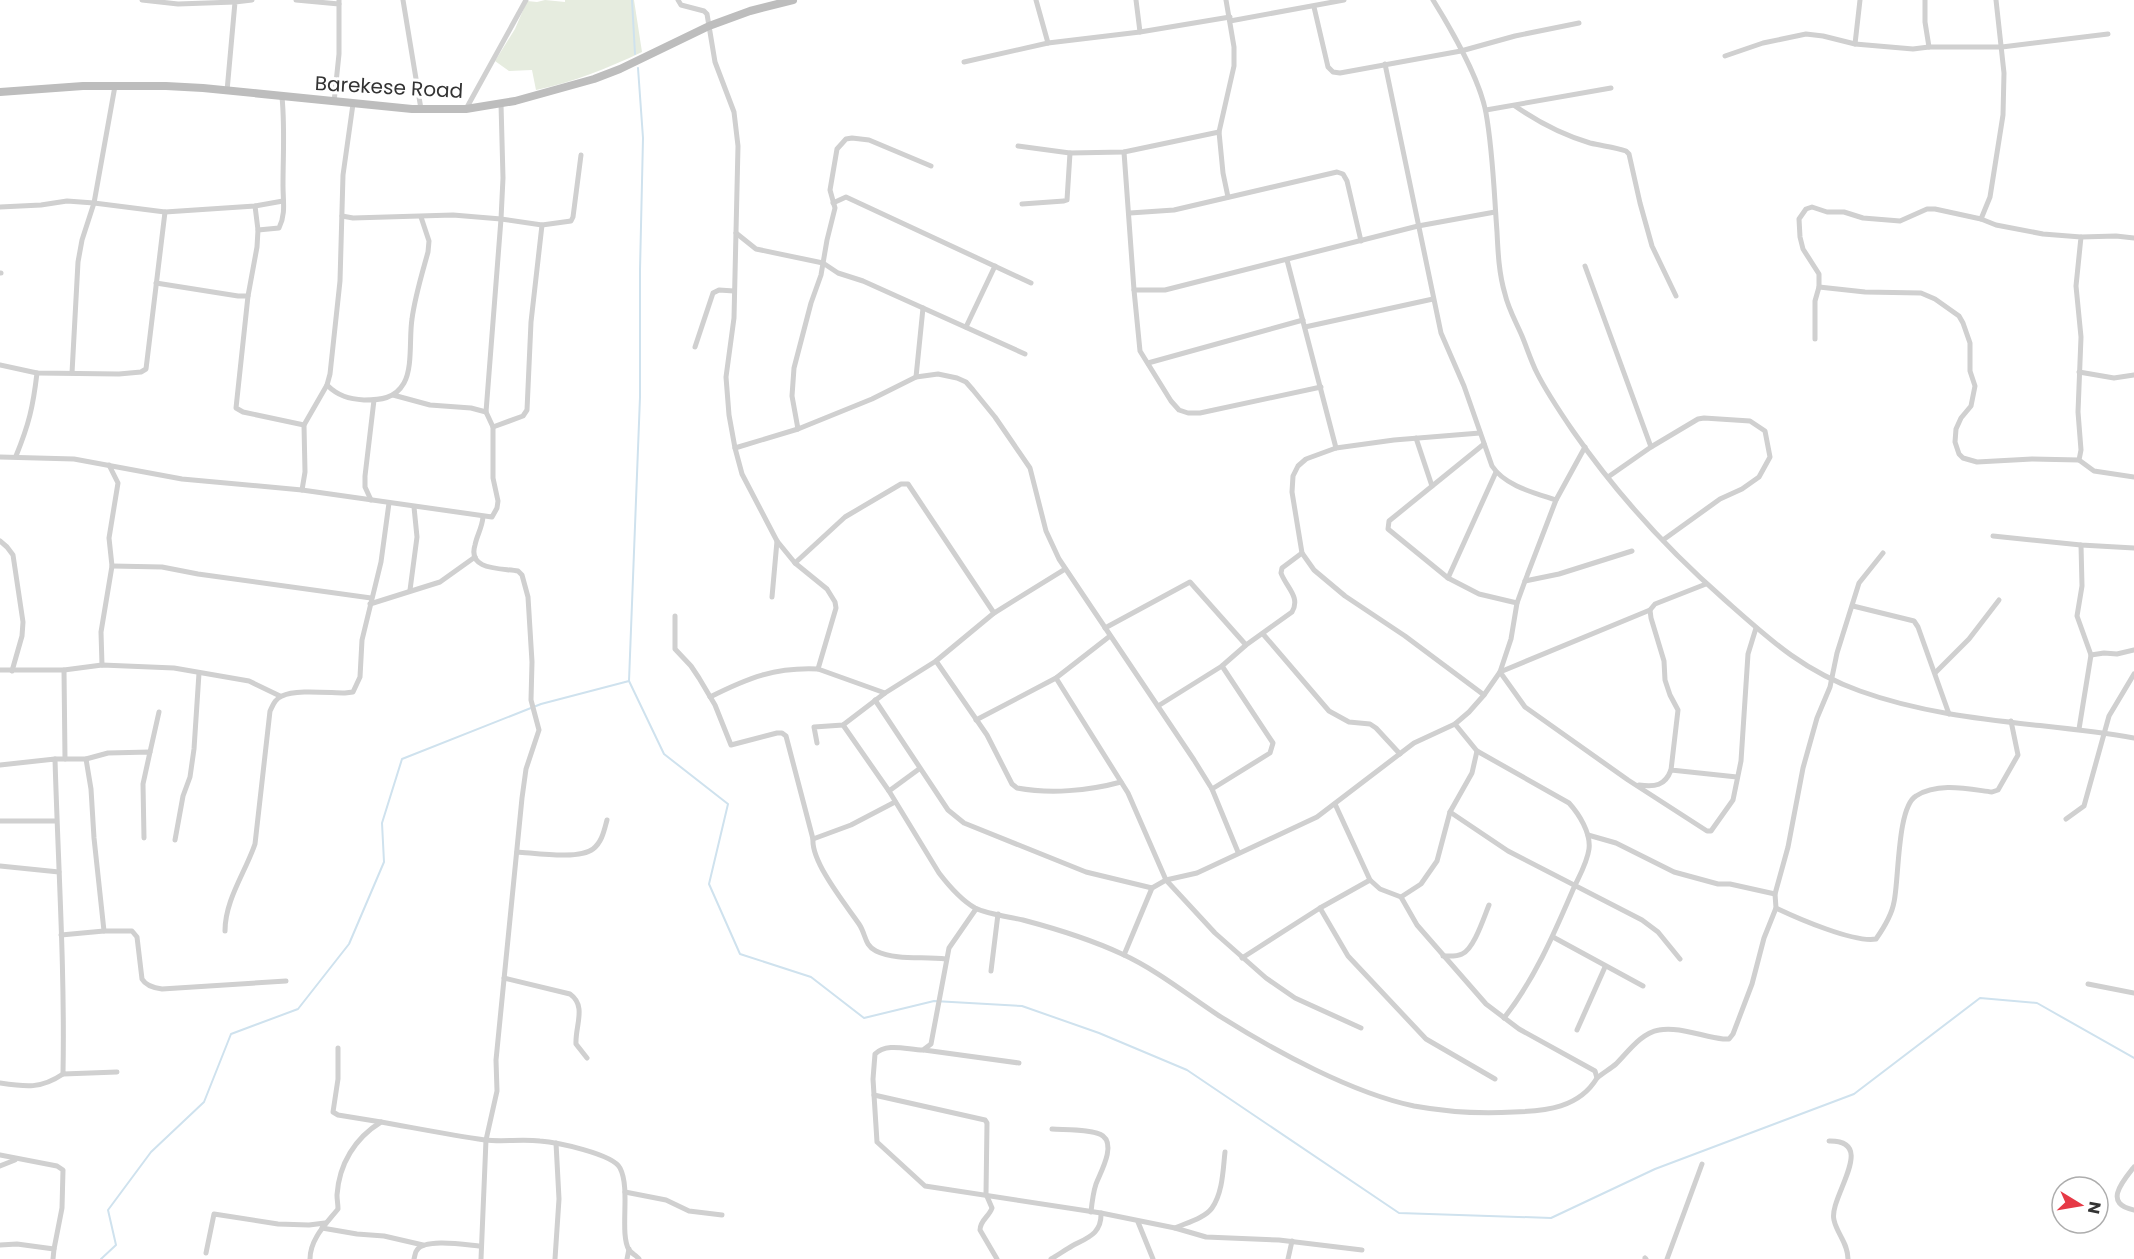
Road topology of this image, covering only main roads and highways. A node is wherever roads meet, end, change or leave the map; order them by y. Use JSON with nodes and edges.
{"nodes":[{"id":1,"x":793,"y":0,"type":"edge"},
{"id":2,"x":0,"y":92,"type":"edge"}],
"edges":[{"from":1,"to":2,"type":"main road","name":"Barekese Road"}]}
